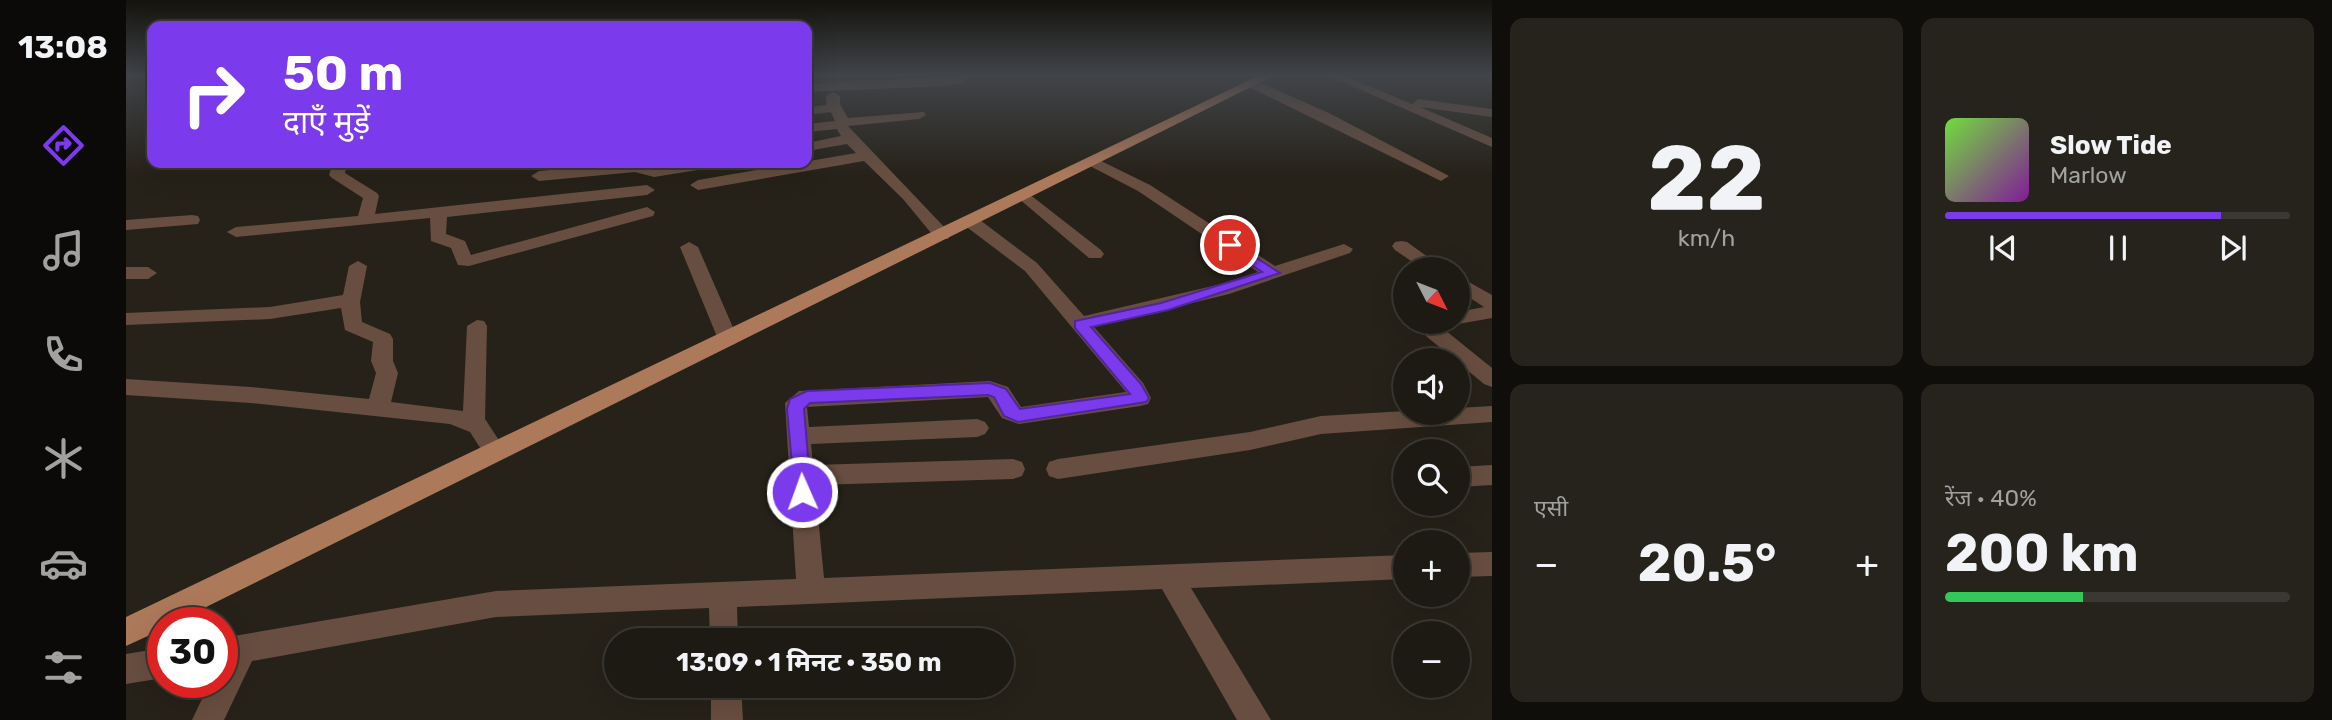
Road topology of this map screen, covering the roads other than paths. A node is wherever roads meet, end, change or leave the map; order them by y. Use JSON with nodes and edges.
{"nodes":[{"id":1,"x":836,"y":110,"type":"edge"},
{"id":2,"x":1197,"y":110,"type":"edge"},
{"id":3,"x":1317,"y":110,"type":"edge"},
{"id":4,"x":1417,"y":110,"type":"edge"},
{"id":5,"x":1467,"y":110,"type":"edge"},
{"id":6,"x":1492,"y":113,"type":"edge"},
{"id":7,"x":919,"y":115,"type":"dead end"},
{"id":8,"x":842,"y":123,"type":"junction"},
{"id":9,"x":812,"y":127,"type":"edge"},
{"id":10,"x":849,"y":139,"type":"junction"},
{"id":11,"x":1492,"y":143,"type":"edge"},
{"id":12,"x":812,"y":146,"type":"edge"},
{"id":13,"x":865,"y":156,"type":"junction"},
{"id":14,"x":1093,"y":162,"type":"junction"},
{"id":15,"x":812,"y":165,"type":"edge"},
{"id":16,"x":339,"y":168,"type":"edge"},
{"id":17,"x":624,"y":168,"type":"edge"},
{"id":18,"x":639,"y":168,"type":"edge"},
{"id":19,"x":679,"y":168,"type":"edge"},
{"id":20,"x":796,"y":168,"type":"edge"},
{"id":21,"x":539,"y":176,"type":"dead end"},
{"id":22,"x":1441,"y":176,"type":"dead end"},
{"id":23,"x":698,"y":185,"type":"dead end"},
{"id":24,"x":647,"y":190,"type":"dead end"},
{"id":25,"x":1024,"y":195,"type":"junction"},
{"id":26,"x":439,"y":212,"type":"junction"},
{"id":27,"x":647,"y":212,"type":"dead end"},
{"id":28,"x":192,"y":220,"type":"dead end"},
{"id":29,"x":369,"y":220,"type":"junction"},
{"id":30,"x":971,"y":221,"type":"junction"},
{"id":31,"x":126,"y":225,"type":"edge"},
{"id":32,"x":236,"y":232,"type":"dead end"},
{"id":33,"x":942,"y":235,"type":"junction"},
{"id":34,"x":689,"y":247,"type":"dead end"},
{"id":35,"x":1401,"y":247,"type":"dead end"},
{"id":36,"x":1345,"y":249,"type":"dead end"},
{"id":37,"x":1095,"y":254,"type":"dead end"},
{"id":38,"x":1417,"y":257,"type":"edge"},
{"id":39,"x":358,"y":266,"type":"dead end"},
{"id":40,"x":148,"y":273,"type":"dead end"},
{"id":41,"x":1273,"y":273,"type":"junction"},
{"id":42,"x":126,"y":274,"type":"edge"},
{"id":43,"x":1470,"y":290,"type":"edge"},
{"id":44,"x":351,"y":301,"type":"junction"},
{"id":45,"x":1492,"y":304,"type":"edge"},
{"id":46,"x":1492,"y":312,"type":"edge"},
{"id":47,"x":1470,"y":316,"type":"edge"},
{"id":48,"x":126,"y":319,"type":"edge"},
{"id":49,"x":1080,"y":324,"type":"junction"},
{"id":50,"x":477,"y":326,"type":"dead end"},
{"id":51,"x":1437,"y":334,"type":"edge"},
{"id":52,"x":728,"y":339,"type":"junction"},
{"id":53,"x":1492,"y":379,"type":"edge"},
{"id":54,"x":126,"y":387,"type":"edge"},
{"id":55,"x":378,"y":407,"type":"junction"},
{"id":56,"x":1492,"y":414,"type":"edge"},
{"id":57,"x":474,"y":421,"type":"junction"},
{"id":58,"x":976,"y":428,"type":"dead end"},
{"id":59,"x":798,"y":436,"type":"junction"},
{"id":60,"x":494,"y":451,"type":"junction"},
{"id":61,"x":1013,"y":469,"type":"dead end"},
{"id":62,"x":1058,"y":470,"type":"dead end"},
{"id":63,"x":1492,"y":475,"type":"edge"},
{"id":64,"x":1470,"y":476,"type":"edge"},
{"id":65,"x":803,"y":479,"type":"junction"},
{"id":66,"x":1492,"y":564,"type":"edge"},
{"id":67,"x":1470,"y":565,"type":"edge"},
{"id":68,"x":1393,"y":567,"type":"edge"},
{"id":69,"x":1169,"y":576,"type":"junction"},
{"id":70,"x":811,"y":591,"type":"junction"},
{"id":71,"x":723,"y":595,"type":"junction"},
{"id":72,"x":724,"y":628,"type":"edge"},
{"id":73,"x":126,"y":632,"type":"edge"},
{"id":74,"x":238,"y":649,"type":"edge"},
{"id":75,"x":147,"y":666,"type":"edge"},
{"id":76,"x":126,"y":669,"type":"edge"},
{"id":77,"x":216,"y":698,"type":"edge"},
{"id":78,"x":726,"y":698,"type":"edge"},
{"id":79,"x":208,"y":720,"type":"edge"},
{"id":80,"x":726,"y":720,"type":"edge"},
{"id":81,"x":1255,"y":720,"type":"edge"}],
"edges":[{"from":1,"to":8,"type":"street"},
{"from":2,"to":14,"type":"main road"},
{"from":3,"to":22,"type":"street"},
{"from":4,"to":11,"type":"street"},
{"from":5,"to":6,"type":"street"},
{"from":7,"to":8,"type":"street"},
{"from":8,"to":9,"type":"street"},
{"from":8,"to":10,"type":"street"},
{"from":10,"to":12,"type":"street"},
{"from":10,"to":13,"type":"street"},
{"from":13,"to":15,"type":"street"},
{"from":13,"to":33,"type":"street"},
{"from":14,"to":25,"type":"main road"},
{"from":14,"to":41,"type":"street"},
{"from":16,"to":29,"type":"street"},
{"from":17,"to":21,"type":"street"},
{"from":18,"to":19,"type":"street"},
{"from":20,"to":23,"type":"street"},
{"from":24,"to":26,"type":"street"},
{"from":25,"to":30,"type":"main road"},
{"from":25,"to":37,"type":"street"},
{"from":26,"to":27,"type":"street"},
{"from":26,"to":29,"type":"street"},
{"from":28,"to":31,"type":"street"},
{"from":29,"to":32,"type":"street"},
{"from":30,"to":33,"type":"main road"},
{"from":30,"to":49,"type":"street"},
{"from":33,"to":52,"type":"main road"},
{"from":34,"to":52,"type":"street"},
{"from":35,"to":38,"type":"street"},
{"from":36,"to":41,"type":"street"},
{"from":39,"to":44,"type":"street"},
{"from":40,"to":42,"type":"street"},
{"from":41,"to":49,"type":"street"},
{"from":43,"to":45,"type":"street"},
{"from":44,"to":48,"type":"street"},
{"from":44,"to":55,"type":"street"},
{"from":46,"to":47,"type":"street"},
{"from":49,"to":59,"type":"street"},
{"from":50,"to":57,"type":"street"},
{"from":51,"to":53,"type":"street"},
{"from":52,"to":60,"type":"main road"},
{"from":54,"to":55,"type":"street"},
{"from":55,"to":57,"type":"street"},
{"from":56,"to":62,"type":"street"},
{"from":57,"to":60,"type":"street"},
{"from":58,"to":59,"type":"street"},
{"from":59,"to":65,"type":"street"},
{"from":60,"to":73,"type":"main road"},
{"from":61,"to":65,"type":"street"},
{"from":63,"to":64,"type":"street"},
{"from":65,"to":70,"type":"street"},
{"from":66,"to":67,"type":"street"},
{"from":68,"to":69,"type":"street"},
{"from":69,"to":70,"type":"street"},
{"from":69,"to":81,"type":"street"},
{"from":70,"to":71,"type":"street"},
{"from":71,"to":72,"type":"street"},
{"from":71,"to":74,"type":"street"},
{"from":75,"to":76,"type":"street"},
{"from":77,"to":79,"type":"street"},
{"from":78,"to":80,"type":"street"}]}
